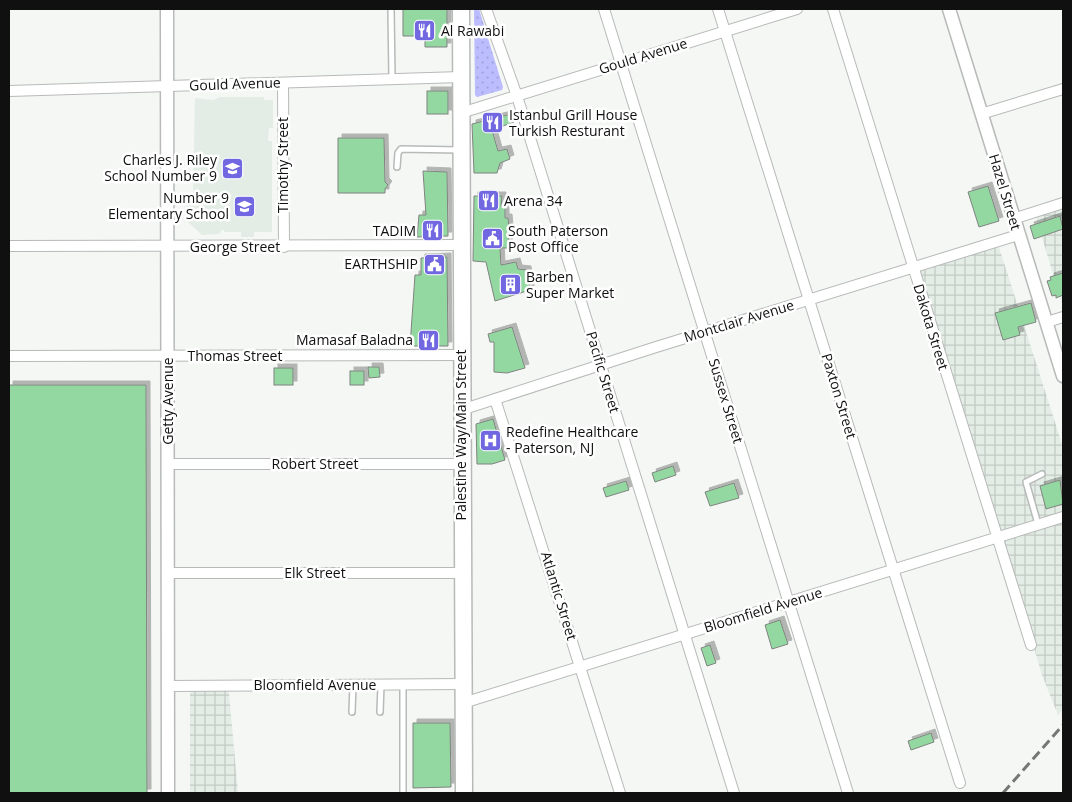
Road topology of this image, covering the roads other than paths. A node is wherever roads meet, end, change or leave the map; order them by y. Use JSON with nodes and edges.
{"nodes":[{"id":1,"x":167,"y":9,"type":"edge"},
{"id":2,"x":391,"y":9,"type":"edge"},
{"id":3,"x":461,"y":9,"type":"edge"},
{"id":4,"x":486,"y":9,"type":"edge"},
{"id":5,"x":604,"y":9,"type":"edge"},
{"id":6,"x":718,"y":9,"type":"edge"},
{"id":7,"x":796,"y":9,"type":"edge"},
{"id":8,"x":833,"y":9,"type":"edge"},
{"id":9,"x":951,"y":9,"type":"edge"},
{"id":10,"x":725,"y":31,"type":"junction"},
{"id":11,"x":621,"y":63,"type":"junction"},
{"id":12,"x":461,"y":77,"type":"junction"},
{"id":13,"x":392,"y":79,"type":"junction"},
{"id":14,"x":283,"y":83,"type":"junction"},
{"id":15,"x":167,"y":86,"type":"junction"},
{"id":16,"x":1063,"y":89,"type":"edge"},
{"id":17,"x":9,"y":92,"type":"edge"},
{"id":18,"x":517,"y":96,"type":"junction"},
{"id":19,"x":461,"y":114,"type":"junction"},
{"id":20,"x":981,"y":114,"type":"junction"},
{"id":21,"x":461,"y":150,"type":"junction"},
{"id":22,"x":397,"y":167,"type":"dead end"},
{"id":23,"x":1063,"y":203,"type":"edge"},
{"id":24,"x":1013,"y":219,"type":"junction"},
{"id":25,"x":1018,"y":235,"type":"junction"},
{"id":26,"x":461,"y":245,"type":"junction"},
{"id":27,"x":9,"y":246,"type":"edge"},
{"id":28,"x":284,"y":246,"type":"junction"},
{"id":29,"x":167,"y":247,"type":"junction"},
{"id":30,"x":913,"y":268,"type":"junction"},
{"id":31,"x":810,"y":300,"type":"junction"},
{"id":32,"x":1063,"y":317,"type":"edge"},
{"id":33,"x":1047,"y":322,"type":"junction"},
{"id":34,"x":705,"y":332,"type":"junction"},
{"id":35,"x":461,"y":355,"type":"junction"},
{"id":36,"x":9,"y":356,"type":"edge"},
{"id":37,"x":167,"y":356,"type":"junction"},
{"id":38,"x":601,"y":365,"type":"junction"},
{"id":39,"x":1063,"y":371,"type":"edge"},
{"id":40,"x":495,"y":399,"type":"junction"},
{"id":41,"x":461,"y":410,"type":"junction"},
{"id":42,"x":168,"y":464,"type":"junction"},
{"id":43,"x":461,"y":464,"type":"junction"},
{"id":44,"x":1042,"y":474,"type":"dead end"},
{"id":45,"x":1063,"y":517,"type":"edge"},
{"id":46,"x":1038,"y":524,"type":"junction"},
{"id":47,"x":997,"y":537,"type":"junction"},
{"id":48,"x":893,"y":570,"type":"junction"},
{"id":49,"x":168,"y":573,"type":"junction"},
{"id":50,"x":462,"y":573,"type":"junction"},
{"id":51,"x":789,"y":602,"type":"junction"},
{"id":52,"x":685,"y":634,"type":"junction"},
{"id":53,"x":1031,"y":645,"type":"dead end"},
{"id":54,"x":581,"y":667,"type":"junction"},
{"id":55,"x":403,"y":684,"type":"junction"},
{"id":56,"x":463,"y":684,"type":"junction"},
{"id":57,"x":353,"y":685,"type":"junction"},
{"id":58,"x":381,"y":685,"type":"junction"},
{"id":59,"x":168,"y":686,"type":"junction"},
{"id":60,"x":463,"y":703,"type":"junction"},
{"id":61,"x":352,"y":712,"type":"dead end"},
{"id":62,"x":380,"y":712,"type":"dead end"},
{"id":63,"x":960,"y":782,"type":"dead end"},
{"id":64,"x":168,"y":793,"type":"edge"},
{"id":65,"x":403,"y":793,"type":"edge"},
{"id":66,"x":464,"y":793,"type":"edge"},
{"id":67,"x":620,"y":793,"type":"edge"},
{"id":68,"x":734,"y":793,"type":"edge"},
{"id":69,"x":848,"y":793,"type":"edge"}],
"edges":[{"from":1,"to":15,"type":"street","name":"Getty Avenue"},
{"from":2,"to":13,"type":"lane"},
{"from":3,"to":12,"type":"main road","name":"Palestine Way/Main Street"},
{"from":4,"to":18,"type":"street","name":"Pacific Street"},
{"from":5,"to":11,"type":"street","name":"Sussex Street"},
{"from":6,"to":10,"type":"street","name":"Paxton Street"},
{"from":7,"to":10,"type":"street","name":"Gould Avenue"},
{"from":8,"to":30,"type":"street","name":"Dakota Street"},
{"from":9,"to":20,"type":"street","name":"Hazel Street"},
{"from":10,"to":11,"type":"street","name":"Gould Avenue"},
{"from":10,"to":31,"type":"street","name":"Paxton Street"},
{"from":11,"to":18,"type":"street","name":"Gould Avenue"},
{"from":11,"to":34,"type":"street","name":"Sussex Street"},
{"from":12,"to":13,"type":"street","name":"Gould Avenue"},
{"from":12,"to":19,"type":"main road","name":"Palestine Way/Main Street"},
{"from":13,"to":14,"type":"street","name":"Gould Avenue"},
{"from":14,"to":15,"type":"street","name":"Gould Avenue"},
{"from":14,"to":28,"type":"street","name":"Timothy Street"},
{"from":15,"to":17,"type":"street","name":"Gould Avenue"},
{"from":15,"to":29,"type":"street","name":"Getty Avenue"},
{"from":16,"to":20,"type":"street"},
{"from":18,"to":19,"type":"street","name":"Gould Avenue"},
{"from":18,"to":38,"type":"street","name":"Pacific Street"},
{"from":19,"to":21,"type":"main road","name":"Palestine Way/Main Street"},
{"from":20,"to":24,"type":"street","name":"Hazel Street"},
{"from":21,"to":22,"type":"lane"},
{"from":21,"to":26,"type":"main road","name":"Palestine Way/Main Street"},
{"from":23,"to":24,"type":"street"},
{"from":24,"to":25,"type":"street","name":"Hazel Street"},
{"from":25,"to":30,"type":"street","name":"Montclair Avenue"},
{"from":25,"to":33,"type":"street","name":"Hazel Street"},
{"from":26,"to":28,"type":"street","name":"George Street"},
{"from":26,"to":35,"type":"main road","name":"Palestine Way/Main Street"},
{"from":27,"to":29,"type":"street","name":"George Street"},
{"from":28,"to":29,"type":"street","name":"George Street"},
{"from":29,"to":37,"type":"street","name":"Getty Avenue"},
{"from":30,"to":31,"type":"street","name":"Montclair Avenue"},
{"from":30,"to":47,"type":"street","name":"Dakota Street"},
{"from":31,"to":34,"type":"street","name":"Montclair Avenue"},
{"from":31,"to":48,"type":"street","name":"Paxton Street"},
{"from":32,"to":33,"type":"street"},
{"from":33,"to":39,"type":"street","name":"Hazel Street"},
{"from":34,"to":38,"type":"street","name":"Montclair Avenue"},
{"from":34,"to":51,"type":"street","name":"Sussex Street"},
{"from":35,"to":37,"type":"street","name":"Thomas Street"},
{"from":35,"to":41,"type":"main road","name":"Palestine Way/Main Street"},
{"from":36,"to":37,"type":"street","name":"Thomas Street"},
{"from":37,"to":42,"type":"street","name":"Getty Avenue"},
{"from":38,"to":40,"type":"street","name":"Montclair Avenue"},
{"from":38,"to":52,"type":"street","name":"Pacific Street"},
{"from":40,"to":41,"type":"street","name":"Montclair Avenue"},
{"from":40,"to":54,"type":"street","name":"Atlantic Street"},
{"from":41,"to":43,"type":"main road","name":"Palestine Way/Main Street"},
{"from":42,"to":43,"type":"street","name":"Robert Street"},
{"from":42,"to":49,"type":"street","name":"Getty Avenue"},
{"from":43,"to":50,"type":"main road","name":"Palestine Way/Main Street"},
{"from":44,"to":46,"type":"lane"},
{"from":45,"to":46,"type":"street","name":"Bloomfield Avenue"},
{"from":46,"to":47,"type":"street","name":"Bloomfield Avenue"},
{"from":47,"to":48,"type":"street","name":"Bloomfield Avenue"},
{"from":47,"to":53,"type":"street","name":"Dakota Street"},
{"from":48,"to":51,"type":"street","name":"Bloomfield Avenue"},
{"from":48,"to":63,"type":"street","name":"Paxton Street"},
{"from":49,"to":50,"type":"street","name":"Elk Street"},
{"from":49,"to":59,"type":"street","name":"Getty Avenue"},
{"from":50,"to":56,"type":"main road","name":"Palestine Way/Main Street"},
{"from":51,"to":52,"type":"street","name":"Bloomfield Avenue"},
{"from":51,"to":69,"type":"street","name":"Sussex Street"},
{"from":52,"to":54,"type":"street","name":"Bloomfield Avenue"},
{"from":52,"to":68,"type":"street","name":"Pacific Street"},
{"from":54,"to":60,"type":"street","name":"Bloomfield Avenue"},
{"from":54,"to":67,"type":"street","name":"Atlantic Street"},
{"from":55,"to":56,"type":"street","name":"Bloomfield Avenue"},
{"from":55,"to":58,"type":"street","name":"Bloomfield Avenue"},
{"from":55,"to":65,"type":"lane"},
{"from":56,"to":60,"type":"main road","name":"Palestine Way/Main Street"},
{"from":57,"to":58,"type":"street","name":"Bloomfield Avenue"},
{"from":57,"to":59,"type":"street","name":"Bloomfield Avenue"},
{"from":57,"to":61,"type":"lane"},
{"from":58,"to":62,"type":"lane"},
{"from":59,"to":64,"type":"street","name":"Getty Avenue"},
{"from":60,"to":66,"type":"main road","name":"Palestine Way/Main Street"}]}
